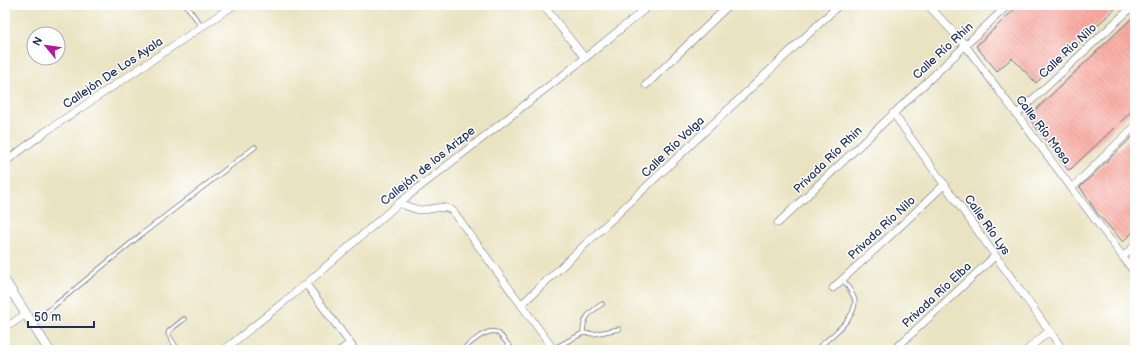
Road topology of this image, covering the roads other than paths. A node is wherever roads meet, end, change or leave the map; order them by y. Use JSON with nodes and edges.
{"nodes":[{"id":1,"x":186,"y":5,"type":"edge"},
{"id":2,"x":234,"y":5,"type":"edge"},
{"id":3,"x":543,"y":5,"type":"edge"},
{"id":4,"x":650,"y":5,"type":"edge"},
{"id":5,"x":729,"y":5,"type":"edge"},
{"id":6,"x":839,"y":5,"type":"edge"},
{"id":7,"x":928,"y":5,"type":"edge"},
{"id":8,"x":1008,"y":5,"type":"edge"},
{"id":9,"x":1134,"y":5,"type":"edge"},
{"id":10,"x":202,"y":27,"type":"junction"},
{"id":11,"x":966,"y":45,"type":"junction"},
{"id":12,"x":584,"y":58,"type":"junction"},
{"id":13,"x":646,"y":85,"type":"dead end"},
{"id":14,"x":893,"y":113,"type":"junction"},
{"id":15,"x":1017,"y":114,"type":"junction"},
{"id":16,"x":1135,"y":126,"type":"edge"},
{"id":17,"x":256,"y":147,"type":"dead end"},
{"id":18,"x":5,"y":162,"type":"edge"},
{"id":19,"x":945,"y":184,"type":"junction"},
{"id":20,"x":1072,"y":188,"type":"junction"},
{"id":21,"x":399,"y":203,"type":"junction"},
{"id":22,"x":778,"y":223,"type":"dead end"},
{"id":23,"x":1135,"y":245,"type":"edge"},
{"id":24,"x":995,"y":256,"type":"junction"},
{"id":25,"x":1123,"y":257,"type":"junction"},
{"id":26,"x":1135,"y":273,"type":"edge"},
{"id":27,"x":843,"y":279,"type":"junction"},
{"id":28,"x":5,"y":280,"type":"edge"},
{"id":29,"x":306,"y":284,"type":"junction"},
{"id":30,"x":833,"y":288,"type":"dead end"},
{"id":31,"x":602,"y":304,"type":"dead end"},
{"id":32,"x":521,"y":305,"type":"junction"},
{"id":33,"x":26,"y":314,"type":"junction"},
{"id":34,"x":184,"y":319,"type":"dead end"},
{"id":35,"x":5,"y":324,"type":"edge"},
{"id":36,"x":32,"y":324,"type":"junction"},
{"id":37,"x":619,"y":329,"type":"dead end"},
{"id":38,"x":1049,"y":331,"type":"junction"},
{"id":39,"x":583,"y":333,"type":"junction"},
{"id":40,"x":350,"y":343,"type":"junction"},
{"id":41,"x":552,"y":347,"type":"edge"},
{"id":42,"x":819,"y":347,"type":"dead end"},
{"id":43,"x":49,"y":350,"type":"edge"},
{"id":44,"x":178,"y":350,"type":"edge"},
{"id":45,"x":224,"y":350,"type":"edge"},
{"id":46,"x":341,"y":350,"type":"edge"},
{"id":47,"x":355,"y":350,"type":"edge"},
{"id":48,"x":462,"y":350,"type":"edge"},
{"id":49,"x":513,"y":350,"type":"edge"},
{"id":50,"x":540,"y":350,"type":"edge"},
{"id":51,"x":894,"y":350,"type":"edge"},
{"id":52,"x":1027,"y":350,"type":"edge"},
{"id":53,"x":1064,"y":350,"type":"edge"}],
"edges":[{"from":1,"to":10,"type":"lane"},
{"from":2,"to":10,"type":"street","name":"Callejón De Los Ayala"},
{"from":3,"to":12,"type":"street"},
{"from":4,"to":12,"type":"street","name":"Callejón de los Arizpe"},
{"from":5,"to":13,"type":"street"},
{"from":6,"to":32,"type":"street","name":"Calle Río Volga"},
{"from":7,"to":11,"type":"street","name":"Calle Río Mosa"},
{"from":8,"to":11,"type":"street","name":"Calle Río Rhin"},
{"from":9,"to":15,"type":"street","name":"Calle Rio Nilo"},
{"from":10,"to":18,"type":"street","name":"Callejón De Los Ayala"},
{"from":11,"to":14,"type":"street","name":"Calle Río Rhin"},
{"from":11,"to":15,"type":"street","name":"Calle Río Mosa"},
{"from":12,"to":21,"type":"street","name":"Callejón de los Arizpe"},
{"from":14,"to":19,"type":"street","name":"Calle Río Lys"},
{"from":14,"to":22,"type":"street","name":"Privada Río Rhin"},
{"from":15,"to":20,"type":"street","name":"Calle Río Mosa"},
{"from":16,"to":20,"type":"street"},
{"from":17,"to":36,"type":"lane"},
{"from":19,"to":24,"type":"street","name":"Calle Río Lys"},
{"from":19,"to":27,"type":"street","name":"Privada Río Nilo"},
{"from":20,"to":25,"type":"street","name":"Calle Río Mosa"},
{"from":21,"to":29,"type":"street","name":"Callejón de los Arizpe"},
{"from":21,"to":32,"type":"street"},
{"from":23,"to":25,"type":"street"},
{"from":24,"to":38,"type":"street","name":"Calle Río Lys"},
{"from":24,"to":51,"type":"street","name":"Privada Río Elba"},
{"from":25,"to":26,"type":"street","name":"Calle Río Mosa"},
{"from":27,"to":30,"type":"street","name":"Privada Río Nilo"},
{"from":27,"to":42,"type":"lane"},
{"from":28,"to":33,"type":"street"},
{"from":29,"to":40,"type":"street"},
{"from":29,"to":45,"type":"street","name":"Callejón de los Arizpe"},
{"from":31,"to":39,"type":"lane"},
{"from":32,"to":41,"type":"street"},
{"from":33,"to":35,"type":"street"},
{"from":33,"to":36,"type":"street"},
{"from":34,"to":44,"type":"lane"},
{"from":36,"to":43,"type":"street"},
{"from":37,"to":39,"type":"lane"},
{"from":38,"to":52,"type":"street"},
{"from":38,"to":53,"type":"street","name":"Calle Río Lys"},
{"from":39,"to":41,"type":"lane"},
{"from":40,"to":46,"type":"street"},
{"from":40,"to":47,"type":"street"},
{"from":41,"to":50,"type":"lane"},
{"from":48,"to":49,"type":"lane"}]}
